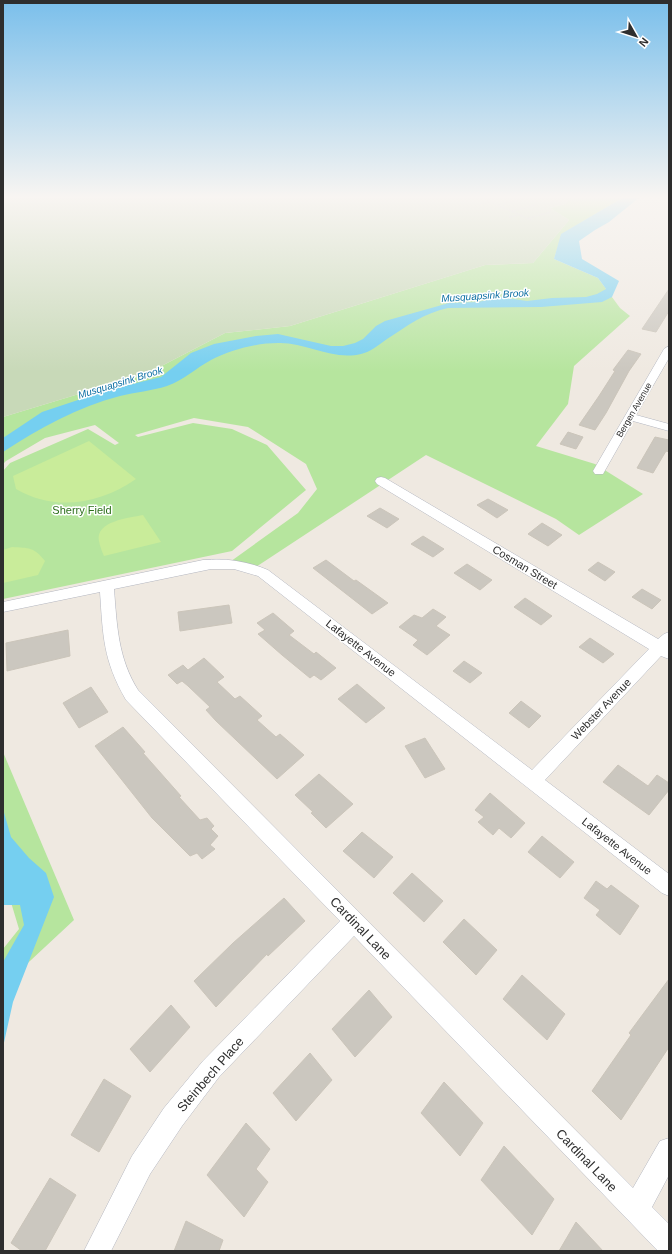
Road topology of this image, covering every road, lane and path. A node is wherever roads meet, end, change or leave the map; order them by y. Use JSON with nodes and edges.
{"nodes":[{"id":1,"x":669,"y":349,"type":"edge"},
{"id":2,"x":665,"y":362,"type":"edge"},
{"id":3,"x":630,"y":417,"type":"junction"},
{"id":4,"x":669,"y":428,"type":"edge"},
{"id":5,"x":599,"y":471,"type":"dead end"},
{"id":6,"x":381,"y":481,"type":"dead end"},
{"id":7,"x":107,"y":585,"type":"junction"},
{"id":8,"x":3,"y":607,"type":"edge"},
{"id":9,"x":666,"y":646,"type":"edge"},
{"id":10,"x":533,"y":781,"type":"junction"},
{"id":11,"x":669,"y":886,"type":"edge"},
{"id":12,"x":354,"y":922,"type":"junction"},
{"id":13,"x":669,"y":1150,"type":"edge"},
{"id":14,"x":636,"y":1209,"type":"junction"},
{"id":15,"x":669,"y":1243,"type":"edge"},
{"id":16,"x":97,"y":1251,"type":"edge"}],
"edges":[{"from":1,"to":2,"type":"street","name":"Bergen Avenue"},
{"from":2,"to":3,"type":"street","name":"Bergen Avenue"},
{"from":3,"to":4,"type":"street"},
{"from":3,"to":5,"type":"street","name":"Bergen Avenue"},
{"from":6,"to":9,"type":"street","name":"Cosman Street"},
{"from":7,"to":8,"type":"street","name":"Lafayette Avenue"},
{"from":7,"to":10,"type":"street","name":"Lafayette Avenue"},
{"from":7,"to":12,"type":"street","name":"Cardinal Lane"},
{"from":9,"to":10,"type":"street","name":"Webster Avenue"},
{"from":10,"to":11,"type":"street","name":"Lafayette Avenue"},
{"from":12,"to":14,"type":"street","name":"Cardinal Lane"},
{"from":12,"to":16,"type":"street","name":"Steinbech Place"},
{"from":13,"to":14,"type":"street"},
{"from":14,"to":15,"type":"street","name":"Cardinal Lane"}]}
